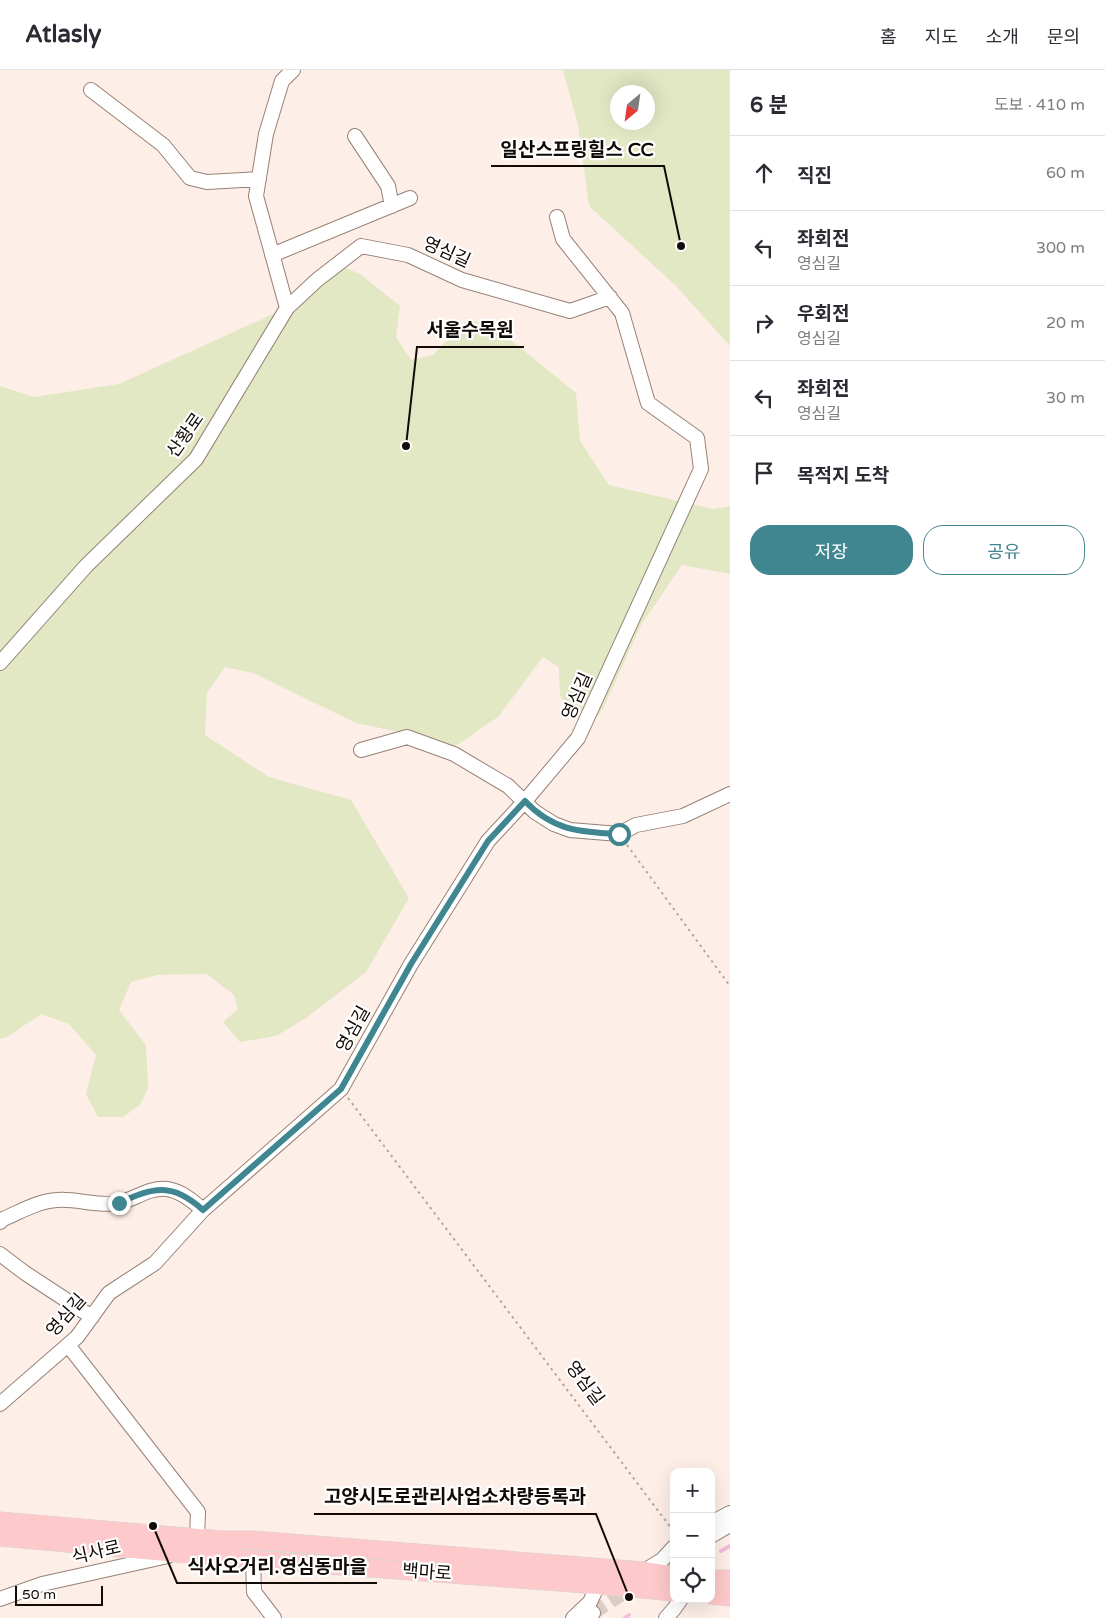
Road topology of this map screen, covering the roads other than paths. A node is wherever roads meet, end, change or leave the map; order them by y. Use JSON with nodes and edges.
{"nodes":[{"id":1,"x":292,"y":70,"type":"edge"},
{"id":2,"x":91,"y":90,"type":"dead end"},
{"id":3,"x":355,"y":136,"type":"dead end"},
{"id":4,"x":259,"y":179,"type":"junction"},
{"id":5,"x":410,"y":198,"type":"dead end"},
{"id":6,"x":392,"y":206,"type":"junction"},
{"id":7,"x":557,"y":217,"type":"dead end"},
{"id":8,"x":272,"y":255,"type":"junction"},
{"id":9,"x":610,"y":298,"type":"junction"},
{"id":10,"x":287,"y":308,"type":"junction"},
{"id":11,"x":0,"y":663,"type":"edge"},
{"id":12,"x":361,"y":750,"type":"dead end"},
{"id":13,"x":730,"y":794,"type":"edge"},
{"id":14,"x":525,"y":801,"type":"junction"},
{"id":15,"x":203,"y":1210,"type":"junction"},
{"id":16,"x":0,"y":1222,"type":"edge"},
{"id":17,"x":0,"y":1254,"type":"edge"},
{"id":18,"x":92,"y":1317,"type":"junction"},
{"id":19,"x":68,"y":1345,"type":"junction"},
{"id":20,"x":0,"y":1404,"type":"edge"},
{"id":21,"x":730,"y":1513,"type":"edge"},
{"id":22,"x":0,"y":1521,"type":"edge"},
{"id":23,"x":715,"y":1521,"type":"edge"},
{"id":24,"x":730,"y":1522,"type":"edge"},
{"id":25,"x":715,"y":1534,"type":"edge"},
{"id":26,"x":0,"y":1537,"type":"edge"},
{"id":27,"x":197,"y":1537,"type":"junction"},
{"id":28,"x":670,"y":1551,"type":"edge"},
{"id":29,"x":179,"y":1553,"type":"junction"},
{"id":30,"x":253,"y":1559,"type":"junction"},
{"id":31,"x":644,"y":1571,"type":"junction"},
{"id":32,"x":670,"y":1575,"type":"edge"},
{"id":33,"x":715,"y":1579,"type":"edge"},
{"id":34,"x":730,"y":1579,"type":"edge"},
{"id":35,"x":598,"y":1585,"type":"junction"},
{"id":36,"x":670,"y":1592,"type":"edge"},
{"id":37,"x":715,"y":1595,"type":"edge"},
{"id":38,"x":730,"y":1597,"type":"edge"},
{"id":39,"x":0,"y":1599,"type":"edge"},
{"id":40,"x":678,"y":1603,"type":"edge"},
{"id":41,"x":274,"y":1618,"type":"edge"},
{"id":42,"x":573,"y":1618,"type":"edge"},
{"id":43,"x":666,"y":1618,"type":"edge"}],
"edges":[{"from":1,"to":4,"type":"street"},
{"from":2,"to":4,"type":"street"},
{"from":3,"to":6,"type":"street"},
{"from":4,"to":8,"type":"street"},
{"from":5,"to":6,"type":"street"},
{"from":6,"to":8,"type":"street"},
{"from":7,"to":9,"type":"street","name":"영심길"},
{"from":8,"to":10,"type":"street"},
{"from":9,"to":10,"type":"street","name":"영심길"},
{"from":9,"to":14,"type":"street","name":"영심길"},
{"from":10,"to":11,"type":"street","name":"산황로"},
{"from":12,"to":14,"type":"street"},
{"from":13,"to":14,"type":"street"},
{"from":14,"to":15,"type":"street","name":"영심길"},
{"from":15,"to":16,"type":"street"},
{"from":15,"to":18,"type":"street","name":"영심길"},
{"from":17,"to":18,"type":"street"},
{"from":18,"to":19,"type":"street","name":"영심길"},
{"from":19,"to":20,"type":"street","name":"영심길"},
{"from":19,"to":27,"type":"street"},
{"from":21,"to":23,"type":"street"},
{"from":22,"to":27,"type":"main road","name":"백마로"},
{"from":24,"to":25,"type":"street"},
{"from":26,"to":29,"type":"main road","name":"백마로"},
{"from":27,"to":29,"type":"street","name":"식사로"},
{"from":27,"to":31,"type":"main road","name":"백마로"},
{"from":28,"to":31,"type":"street"},
{"from":29,"to":30,"type":"main road","name":"백마로"},
{"from":29,"to":39,"type":"street","name":"식사로"},
{"from":30,"to":35,"type":"main road","name":"백마로"},
{"from":30,"to":41,"type":"street"},
{"from":31,"to":32,"type":"main road","name":"백마로"},
{"from":33,"to":34,"type":"main road"},
{"from":35,"to":36,"type":"main road","name":"백마로"},
{"from":35,"to":42,"type":"street"},
{"from":37,"to":38,"type":"main road"},
{"from":40,"to":43,"type":"street"}]}
